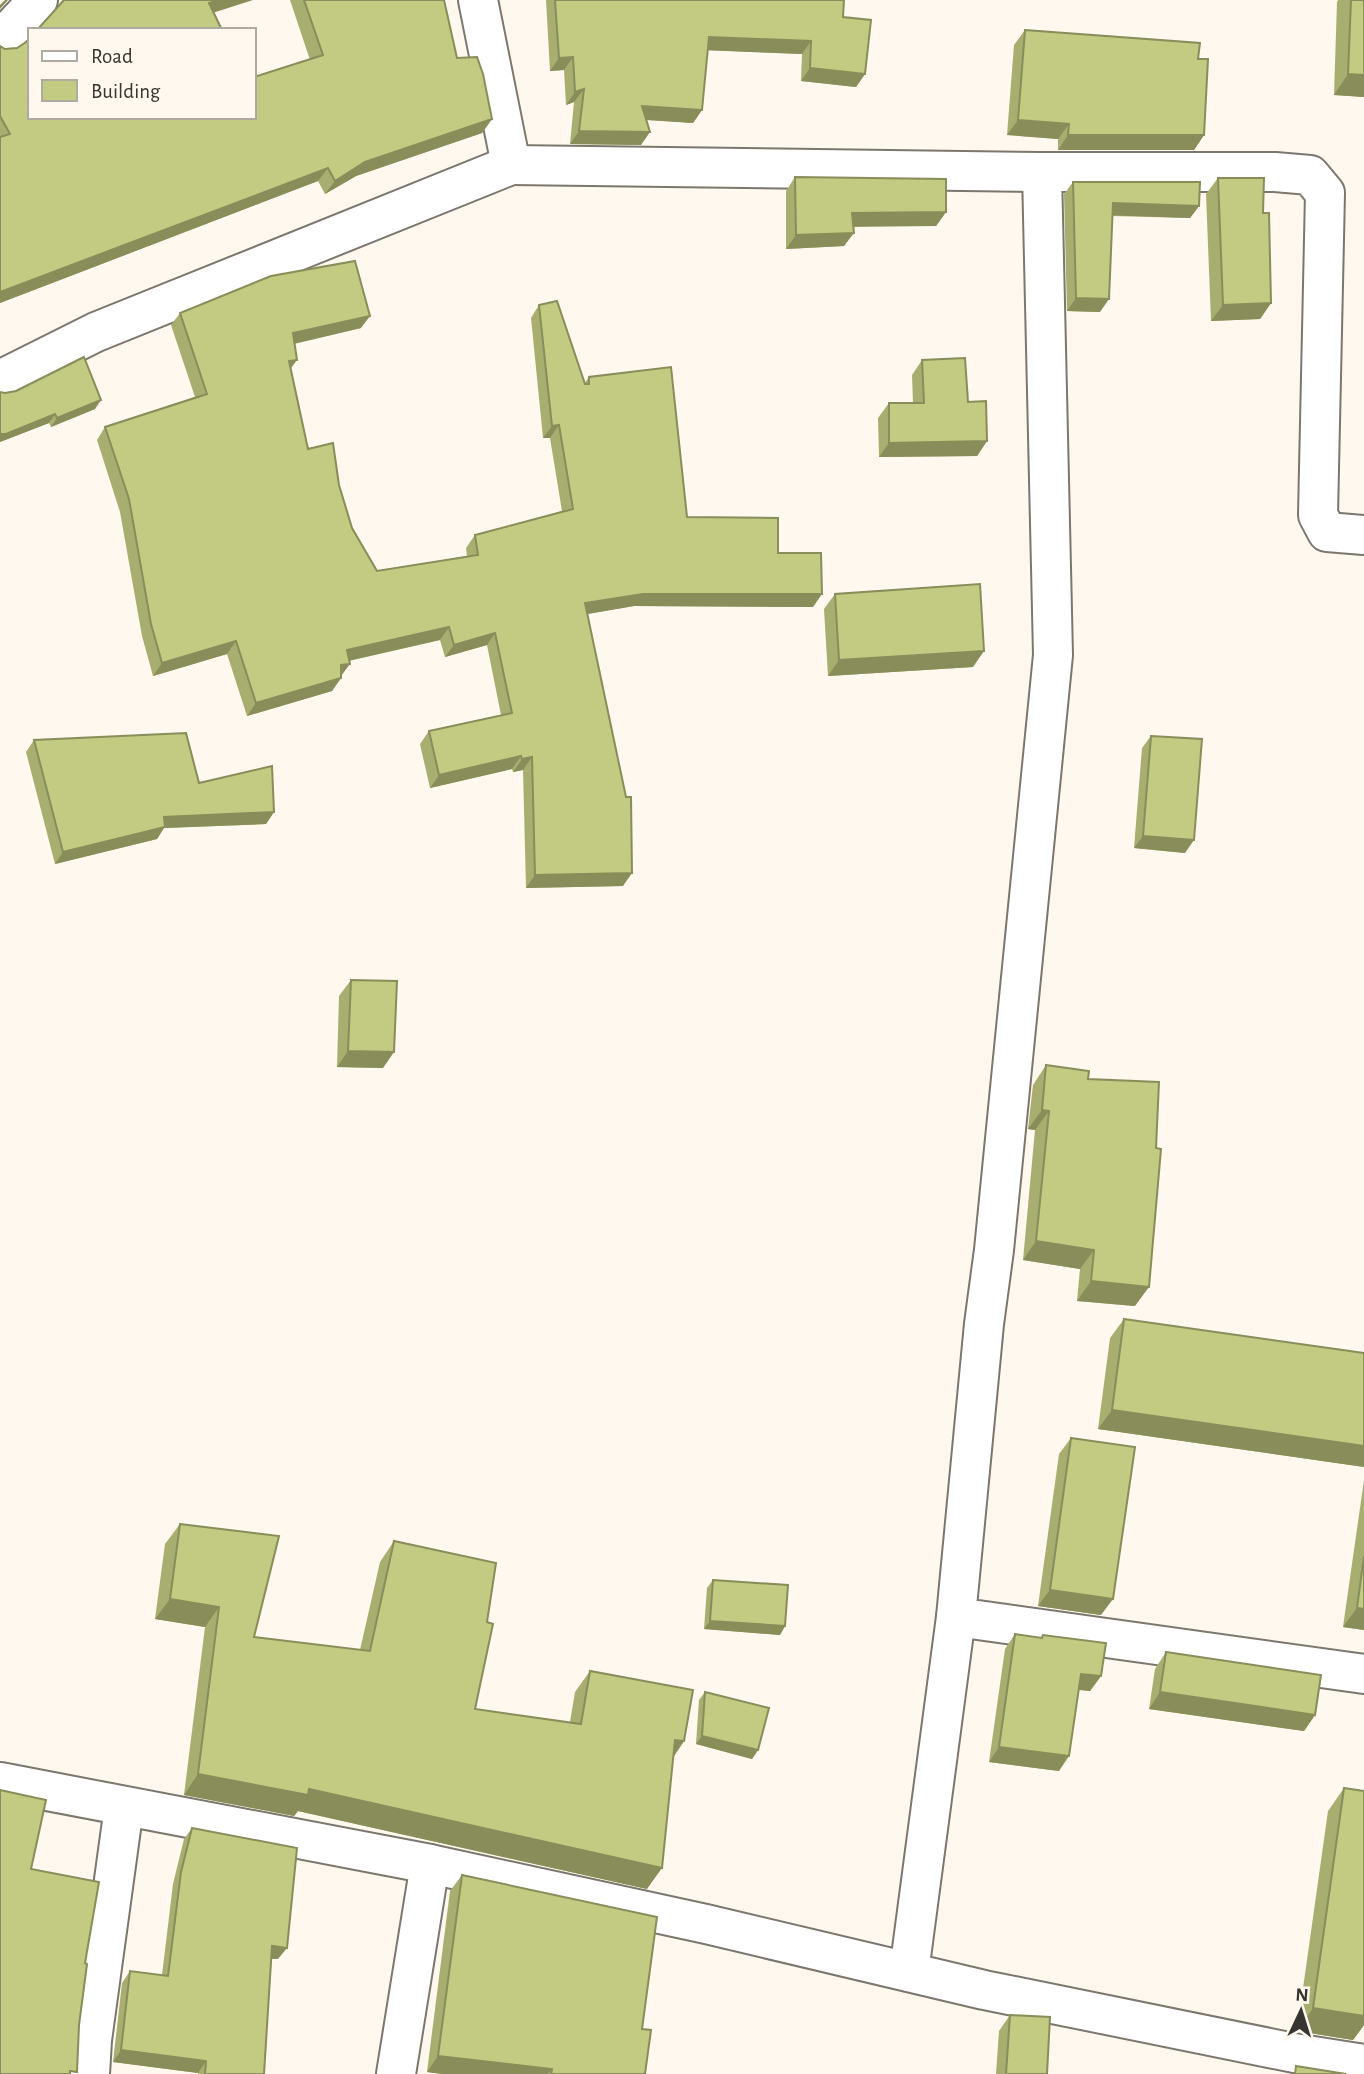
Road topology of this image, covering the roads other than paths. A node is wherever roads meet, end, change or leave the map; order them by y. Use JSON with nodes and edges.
{"nodes":[{"id":1,"x":38,"y":0,"type":"edge"},
{"id":2,"x":478,"y":0,"type":"edge"},
{"id":3,"x":0,"y":41,"type":"edge"},
{"id":4,"x":511,"y":166,"type":"junction"},
{"id":5,"x":1042,"y":172,"type":"junction"},
{"id":6,"x":0,"y":380,"type":"edge"},
{"id":7,"x":1364,"y":536,"type":"edge"},
{"id":8,"x":956,"y":1617,"type":"junction"},
{"id":9,"x":1364,"y":1674,"type":"edge"},
{"id":10,"x":0,"y":1782,"type":"edge"},
{"id":11,"x":124,"y":1807,"type":"junction"},
{"id":12,"x":430,"y":1864,"type":"junction"},
{"id":13,"x":909,"y":1972,"type":"junction"},
{"id":14,"x":1294,"y":2064,"type":"edge"},
{"id":15,"x":1364,"y":2064,"type":"edge"},
{"id":16,"x":90,"y":2074,"type":"edge"},
{"id":17,"x":396,"y":2074,"type":"edge"}],
"edges":[{"from":1,"to":3,"type":"street"},
{"from":2,"to":4,"type":"street"},
{"from":4,"to":5,"type":"street"},
{"from":4,"to":6,"type":"street"},
{"from":5,"to":7,"type":"street"},
{"from":5,"to":8,"type":"street"},
{"from":8,"to":9,"type":"street"},
{"from":8,"to":13,"type":"street"},
{"from":10,"to":11,"type":"street"},
{"from":11,"to":12,"type":"street"},
{"from":11,"to":16,"type":"street"},
{"from":12,"to":13,"type":"street"},
{"from":12,"to":17,"type":"street"},
{"from":13,"to":14,"type":"street"},
{"from":14,"to":15,"type":"street"}]}
